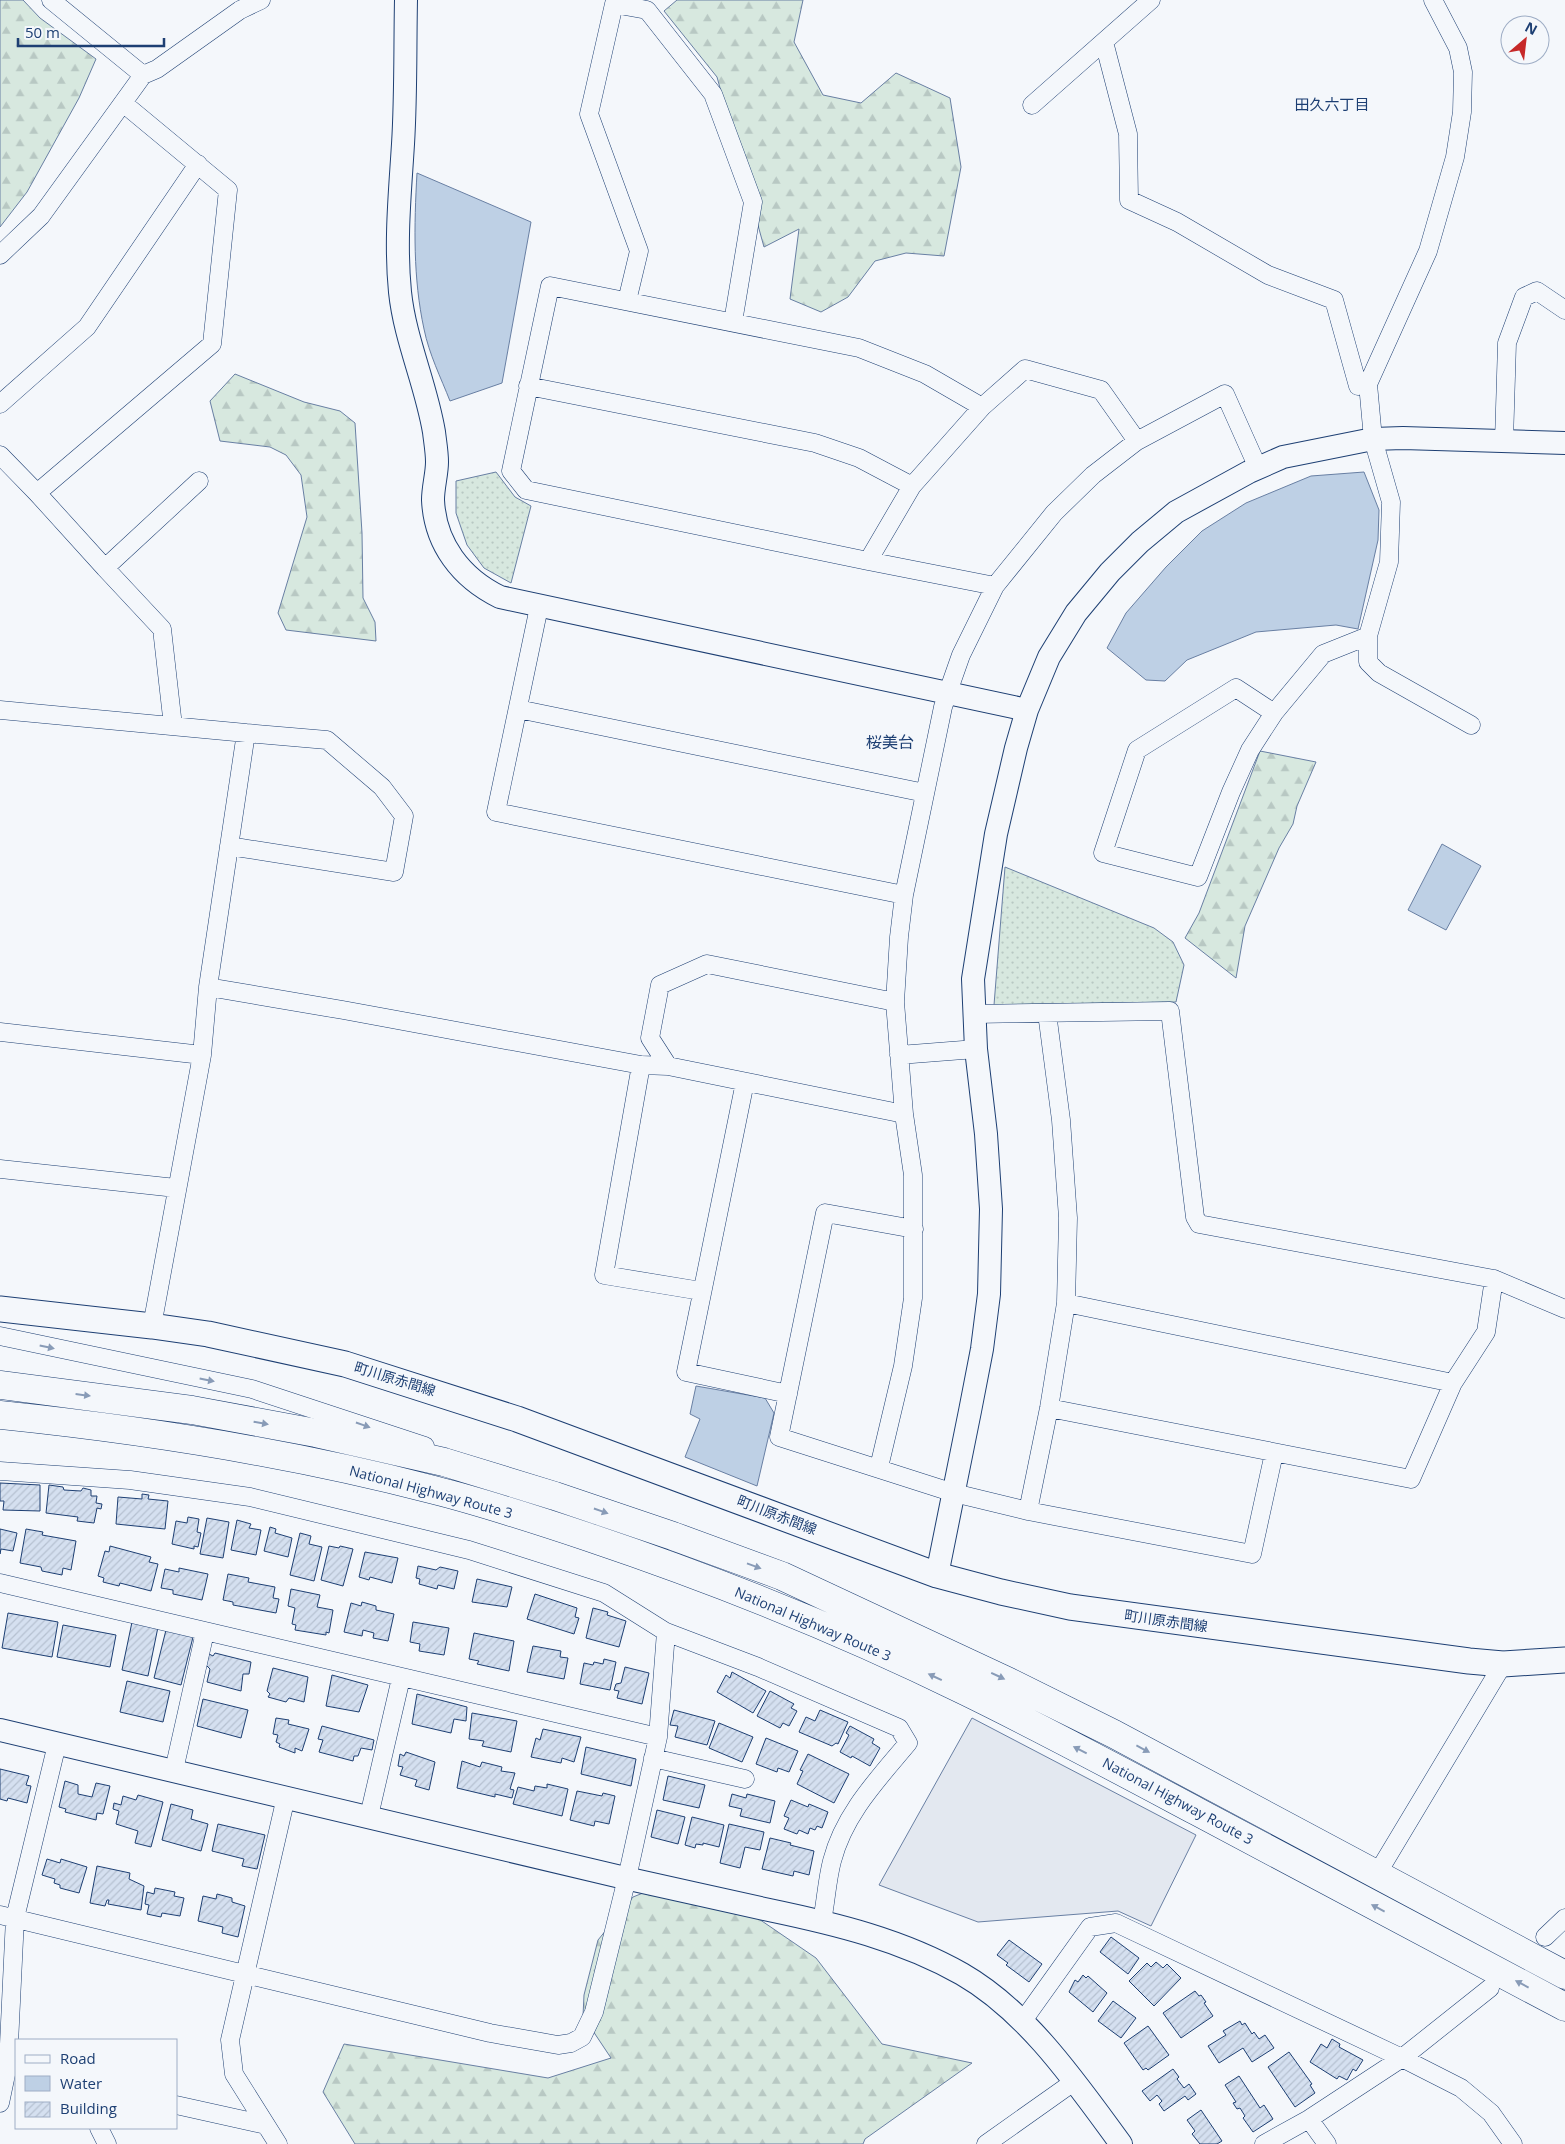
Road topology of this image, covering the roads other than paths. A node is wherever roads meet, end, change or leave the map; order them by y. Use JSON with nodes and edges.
{"nodes":[{"id":1,"x":51,"y":0,"type":"edge"},
{"id":2,"x":261,"y":0,"type":"edge"},
{"id":3,"x":406,"y":0,"type":"edge"},
{"id":4,"x":1150,"y":0,"type":"edge"},
{"id":5,"x":1433,"y":0,"type":"edge"},
{"id":6,"x":1104,"y":42,"type":"junction"},
{"id":7,"x":143,"y":75,"type":"junction"},
{"id":8,"x":123,"y":103,"type":"junction"},
{"id":9,"x":1032,"y":105,"type":"dead end"},
{"id":10,"x":198,"y":164,"type":"junction"},
{"id":11,"x":0,"y":255,"type":"edge"},
{"id":12,"x":627,"y":301,"type":"junction"},
{"id":13,"x":1565,"y":310,"type":"edge"},
{"id":14,"x":733,"y":322,"type":"junction"},
{"id":15,"x":1368,"y":384,"type":"junction"},
{"id":16,"x":528,"y":386,"type":"junction"},
{"id":17,"x":0,"y":404,"type":"edge"},
{"id":18,"x":982,"y":407,"type":"junction"},
{"id":19,"x":1373,"y":439,"type":"junction"},
{"id":20,"x":1137,"y":441,"type":"junction"},
{"id":21,"x":1504,"y":441,"type":"junction"},
{"id":22,"x":1565,"y":443,"type":"edge"},
{"id":23,"x":0,"y":455,"type":"edge"},
{"id":24,"x":1258,"y":468,"type":"junction"},
{"id":25,"x":199,"y":482,"type":"dead end"},
{"id":26,"x":912,"y":486,"type":"junction"},
{"id":27,"x":37,"y":492,"type":"junction"},
{"id":28,"x":868,"y":561,"type":"junction"},
{"id":29,"x":106,"y":568,"type":"junction"},
{"id":30,"x":996,"y":586,"type":"junction"},
{"id":31,"x":539,"y":607,"type":"junction"},
{"id":32,"x":1368,"y":636,"type":"junction"},
{"id":33,"x":948,"y":692,"type":"junction"},
{"id":34,"x":518,"y":709,"type":"junction"},
{"id":35,"x":0,"y":710,"type":"edge"},
{"id":36,"x":1027,"y":710,"type":"junction"},
{"id":37,"x":1274,"y":713,"type":"junction"},
{"id":38,"x":1471,"y":725,"type":"dead end"},
{"id":39,"x":173,"y":726,"type":"junction"},
{"id":40,"x":246,"y":733,"type":"junction"},
{"id":41,"x":925,"y":793,"type":"junction"},
{"id":42,"x":229,"y":846,"type":"junction"},
{"id":43,"x":904,"y":895,"type":"junction"},
{"id":44,"x":208,"y":987,"type":"junction"},
{"id":45,"x":895,"y":1002,"type":"junction"},
{"id":46,"x":1047,"y":1013,"type":"junction"},
{"id":47,"x":974,"y":1014,"type":"junction"},
{"id":48,"x":0,"y":1032,"type":"edge"},
{"id":49,"x":976,"y":1049,"type":"junction"},
{"id":50,"x":202,"y":1055,"type":"junction"},
{"id":51,"x":899,"y":1055,"type":"junction"},
{"id":52,"x":641,"y":1065,"type":"junction"},
{"id":53,"x":668,"y":1066,"type":"junction"},
{"id":54,"x":744,"y":1082,"type":"junction"},
{"id":55,"x":904,"y":1114,"type":"junction"},
{"id":56,"x":0,"y":1169,"type":"edge"},
{"id":57,"x":176,"y":1188,"type":"junction"},
{"id":58,"x":914,"y":1229,"type":"junction"},
{"id":59,"x":1494,"y":1279,"type":"junction"},
{"id":60,"x":702,"y":1292,"type":"junction"},
{"id":61,"x":1066,"y":1303,"type":"junction"},
{"id":62,"x":0,"y":1309,"type":"edge"},
{"id":63,"x":1565,"y":1309,"type":"edge"},
{"id":64,"x":152,"y":1326,"type":"junction"},
{"id":65,"x":0,"y":1336,"type":"edge"},
{"id":66,"x":1453,"y":1383,"type":"junction"},
{"id":67,"x":0,"y":1385,"type":"edge"},
{"id":68,"x":788,"y":1394,"type":"junction"},
{"id":69,"x":1049,"y":1408,"type":"junction"},
{"id":70,"x":0,"y":1415,"type":"edge"},
{"id":71,"x":1274,"y":1453,"type":"junction"},
{"id":72,"x":880,"y":1468,"type":"junction"},
{"id":73,"x":0,"y":1471,"type":"edge"},
{"id":74,"x":954,"y":1493,"type":"junction"},
{"id":75,"x":555,"y":1496,"type":"junction"},
{"id":76,"x":1028,"y":1511,"type":"junction"},
{"id":77,"x":937,"y":1575,"type":"junction"},
{"id":78,"x":0,"y":1583,"type":"edge"},
{"id":79,"x":205,"y":1632,"type":"junction"},
{"id":80,"x":666,"y":1632,"type":"junction"},
{"id":81,"x":1565,"y":1660,"type":"edge"},
{"id":82,"x":1503,"y":1664,"type":"junction"},
{"id":83,"x":401,"y":1678,"type":"junction"},
{"id":84,"x":0,"y":1730,"type":"edge"},
{"id":85,"x":658,"y":1737,"type":"junction"},
{"id":86,"x":57,"y":1744,"type":"junction"},
{"id":87,"x":653,"y":1758,"type":"junction"},
{"id":88,"x":174,"y":1770,"type":"junction"},
{"id":89,"x":745,"y":1779,"type":"dead end"},
{"id":90,"x":286,"y":1797,"type":"junction"},
{"id":91,"x":369,"y":1816,"type":"junction"},
{"id":92,"x":1377,"y":1874,"type":"junction"},
{"id":93,"x":627,"y":1878,"type":"junction"},
{"id":94,"x":8,"y":1916,"type":"edge"},
{"id":95,"x":1565,"y":1918,"type":"edge"},
{"id":96,"x":822,"y":1921,"type":"junction"},
{"id":97,"x":1545,"y":1937,"type":"dead end"},
{"id":98,"x":246,"y":1973,"type":"junction"},
{"id":99,"x":1565,"y":1975,"type":"edge"},
{"id":100,"x":1490,"y":1988,"type":"dead end"},
{"id":101,"x":1565,"y":2007,"type":"edge"},
{"id":102,"x":1022,"y":2022,"type":"junction"},
{"id":103,"x":1402,"y":2058,"type":"junction"},
{"id":104,"x":8,"y":2065,"type":"edge"},
{"id":105,"x":1075,"y":2081,"type":"junction"},
{"id":106,"x":0,"y":2103,"type":"edge"},
{"id":107,"x":178,"y":2105,"type":"edge"},
{"id":108,"x":1309,"y":2119,"type":"junction"},
{"id":109,"x":266,"y":2126,"type":"junction"},
{"id":110,"x":100,"y":2129,"type":"edge"},
{"id":111,"x":107,"y":2144,"type":"edge"},
{"id":112,"x":278,"y":2144,"type":"edge"},
{"id":113,"x":986,"y":2144,"type":"edge"},
{"id":114,"x":1121,"y":2144,"type":"edge"},
{"id":115,"x":1264,"y":2144,"type":"edge"},
{"id":116,"x":1327,"y":2144,"type":"edge"},
{"id":117,"x":1513,"y":2144,"type":"edge"}],
"edges":[{"from":1,"to":7,"type":"street"},
{"from":2,"to":7,"type":"street"},
{"from":3,"to":31,"type":"street"},
{"from":4,"to":6,"type":"street"},
{"from":5,"to":15,"type":"street"},
{"from":6,"to":9,"type":"street"},
{"from":6,"to":15,"type":"street"},
{"from":7,"to":8,"type":"street"},
{"from":8,"to":10,"type":"street"},
{"from":8,"to":11,"type":"street"},
{"from":10,"to":17,"type":"street"},
{"from":10,"to":27,"type":"street"},
{"from":12,"to":14,"type":"street"},
{"from":12,"to":14,"type":"street"},
{"from":12,"to":16,"type":"street"},
{"from":13,"to":21,"type":"street"},
{"from":14,"to":18,"type":"street"},
{"from":15,"to":19,"type":"street"},
{"from":16,"to":26,"type":"street"},
{"from":16,"to":28,"type":"street"},
{"from":18,"to":20,"type":"street"},
{"from":18,"to":26,"type":"street"},
{"from":19,"to":21,"type":"street"},
{"from":19,"to":24,"type":"street"},
{"from":19,"to":32,"type":"street"},
{"from":20,"to":24,"type":"street"},
{"from":20,"to":30,"type":"street"},
{"from":21,"to":22,"type":"street"},
{"from":23,"to":27,"type":"street"},
{"from":24,"to":36,"type":"street"},
{"from":25,"to":29,"type":"street"},
{"from":26,"to":28,"type":"street"},
{"from":27,"to":29,"type":"street"},
{"from":28,"to":30,"type":"street"},
{"from":29,"to":39,"type":"street"},
{"from":30,"to":33,"type":"street"},
{"from":31,"to":33,"type":"street"},
{"from":31,"to":34,"type":"street"},
{"from":32,"to":37,"type":"street"},
{"from":32,"to":38,"type":"street"},
{"from":33,"to":36,"type":"street"},
{"from":33,"to":41,"type":"street"},
{"from":34,"to":41,"type":"street"},
{"from":34,"to":43,"type":"street"},
{"from":35,"to":39,"type":"street"},
{"from":36,"to":47,"type":"street"},
{"from":37,"to":37,"type":"street"},
{"from":39,"to":40,"type":"street"},
{"from":40,"to":42,"type":"street"},
{"from":40,"to":42,"type":"street"},
{"from":41,"to":43,"type":"street"},
{"from":42,"to":44,"type":"street"},
{"from":43,"to":45,"type":"street"},
{"from":44,"to":50,"type":"street"},
{"from":44,"to":52,"type":"street"},
{"from":45,"to":51,"type":"street"},
{"from":45,"to":53,"type":"street"},
{"from":46,"to":47,"type":"street"},
{"from":46,"to":59,"type":"street"},
{"from":46,"to":61,"type":"street"},
{"from":47,"to":49,"type":"street"},
{"from":48,"to":50,"type":"street"},
{"from":49,"to":51,"type":"street"},
{"from":49,"to":74,"type":"street"},
{"from":50,"to":57,"type":"street"},
{"from":51,"to":55,"type":"street"},
{"from":52,"to":53,"type":"street"},
{"from":52,"to":60,"type":"street"},
{"from":53,"to":54,"type":"street"},
{"from":54,"to":55,"type":"street"},
{"from":54,"to":60,"type":"street"},
{"from":55,"to":58,"type":"street"},
{"from":56,"to":57,"type":"street"},
{"from":57,"to":64,"type":"street"},
{"from":58,"to":68,"type":"street"},
{"from":58,"to":72,"type":"street"},
{"from":59,"to":63,"type":"street"},
{"from":59,"to":66,"type":"street"},
{"from":60,"to":68,"type":"street"},
{"from":61,"to":66,"type":"street"},
{"from":61,"to":69,"type":"street"},
{"from":62,"to":64,"type":"main road","name":"町川原赤間線"},
{"from":64,"to":77,"type":"main road","name":"町川原赤間線"},
{"from":65,"to":75,"type":"street","one_way":true},
{"from":66,"to":71,"type":"street"},
{"from":67,"to":75,"type":"highway","name":"National Highway Route 3","one_way":true},
{"from":68,"to":72,"type":"street"},
{"from":69,"to":71,"type":"street"},
{"from":69,"to":76,"type":"street"},
{"from":101,"to":70,"type":"highway","name":"National Highway Route 3","one_way":true},
{"from":71,"to":76,"type":"street"},
{"from":72,"to":74,"type":"street"},
{"from":73,"to":80,"type":"street"},
{"from":74,"to":76,"type":"street"},
{"from":74,"to":77,"type":"street"},
{"from":75,"to":92,"type":"highway","name":"National Highway Route 3","one_way":true},
{"from":77,"to":82,"type":"main road","name":"町川原赤間線"},
{"from":78,"to":79,"type":"street"},
{"from":79,"to":83,"type":"street"},
{"from":79,"to":88,"type":"street"},
{"from":80,"to":85,"type":"street"},
{"from":80,"to":96,"type":"street"},
{"from":81,"to":82,"type":"main road","name":"町川原赤間線"},
{"from":82,"to":92,"type":"street"},
{"from":83,"to":85,"type":"street"},
{"from":83,"to":91,"type":"street"},
{"from":84,"to":86,"type":"street"},
{"from":85,"to":87,"type":"street"},
{"from":86,"to":88,"type":"street"},
{"from":86,"to":94,"type":"street"},
{"from":87,"to":89,"type":"street"},
{"from":87,"to":93,"type":"street"},
{"from":88,"to":90,"type":"street"},
{"from":90,"to":91,"type":"street"},
{"from":90,"to":98,"type":"street"},
{"from":91,"to":93,"type":"street"},
{"from":92,"to":99,"type":"highway","name":"National Highway Route 3"},
{"from":93,"to":96,"type":"street"},
{"from":93,"to":98,"type":"street"},
{"from":94,"to":98,"type":"street"},
{"from":94,"to":104,"type":"street"},
{"from":95,"to":97,"type":"street"},
{"from":96,"to":102,"type":"street"},
{"from":98,"to":109,"type":"street"},
{"from":100,"to":103,"type":"street"},
{"from":102,"to":103,"type":"street"},
{"from":102,"to":105,"type":"street"},
{"from":103,"to":108,"type":"street"},
{"from":103,"to":117,"type":"street"},
{"from":104,"to":106,"type":"street"},
{"from":105,"to":113,"type":"street"},
{"from":105,"to":114,"type":"street"},
{"from":107,"to":109,"type":"street"},
{"from":108,"to":115,"type":"street"},
{"from":108,"to":116,"type":"street"},
{"from":109,"to":112,"type":"street"},
{"from":110,"to":111,"type":"street"}]}
